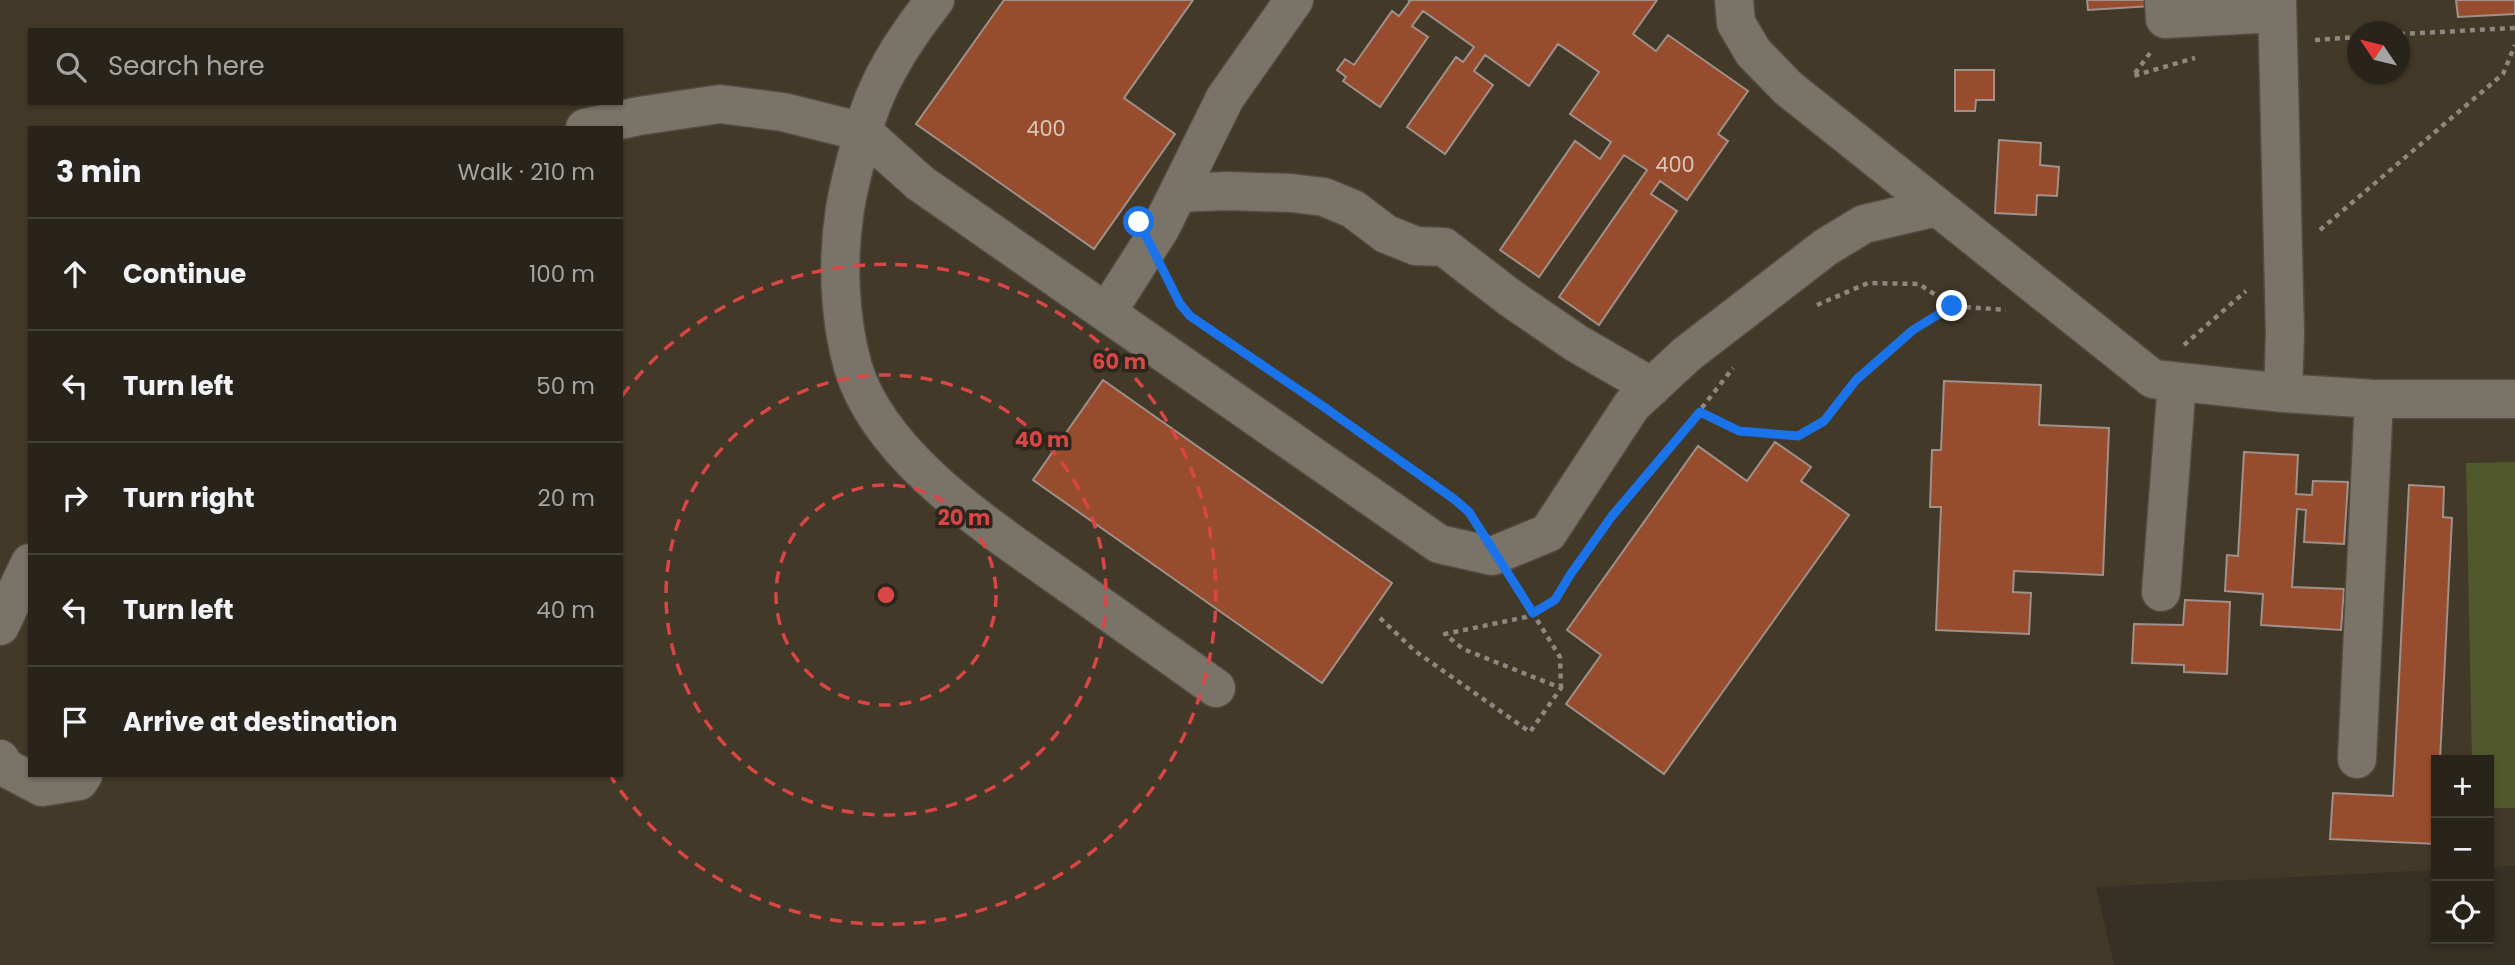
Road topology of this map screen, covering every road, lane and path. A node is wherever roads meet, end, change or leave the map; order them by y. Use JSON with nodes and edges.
{"nodes":[{"id":1,"x":935,"y":0,"type":"edge"},
{"id":2,"x":1294,"y":0,"type":"edge"},
{"id":3,"x":1734,"y":0,"type":"edge"},
{"id":4,"x":2164,"y":0,"type":"edge"},
{"id":5,"x":2277,"y":7,"type":"edge"},
{"id":6,"x":2515,"y":27,"type":"edge"},
{"id":7,"x":2410,"y":33,"type":"edge"},
{"id":8,"x":2347,"y":38,"type":"edge"},
{"id":9,"x":2311,"y":40,"type":"dead end"},
{"id":10,"x":2515,"y":45,"type":"edge"},
{"id":11,"x":594,"y":126,"type":"edge"},
{"id":12,"x":863,"y":132,"type":"junction"},
{"id":13,"x":1178,"y":193,"type":"junction"},
{"id":14,"x":1937,"y":206,"type":"junction"},
{"id":15,"x":2310,"y":239,"type":"dead end"},
{"id":16,"x":1150,"y":245,"type":"junction"},
{"id":17,"x":2253,"y":286,"type":"dead end"},
{"id":18,"x":1952,"y":306,"type":"junction"},
{"id":19,"x":1812,"y":307,"type":"dead end"},
{"id":20,"x":2011,"y":310,"type":"dead end"},
{"id":21,"x":1107,"y":313,"type":"junction"},
{"id":22,"x":2184,"y":345,"type":"dead end"},
{"id":23,"x":1739,"y":361,"type":"dead end"},
{"id":24,"x":2177,"y":382,"type":"junction"},
{"id":25,"x":1651,"y":387,"type":"junction"},
{"id":26,"x":2283,"y":393,"type":"junction"},
{"id":27,"x":2374,"y":399,"type":"junction"},
{"id":28,"x":2515,"y":399,"type":"edge"},
{"id":29,"x":1700,"y":412,"type":"junction"},
{"id":30,"x":1497,"y":555,"type":"junction"},
{"id":31,"x":28,"y":567,"type":"edge"},
{"id":32,"x":2161,"y":592,"type":"dead end"},
{"id":33,"x":1533,"y":613,"type":"junction"},
{"id":34,"x":1380,"y":618,"type":"dead end"},
{"id":35,"x":0,"y":626,"type":"edge"},
{"id":36,"x":1216,"y":688,"type":"dead end"},
{"id":37,"x":1561,"y":688,"type":"junction"},
{"id":38,"x":0,"y":759,"type":"edge"},
{"id":39,"x":2357,"y":759,"type":"dead end"},
{"id":40,"x":82,"y":777,"type":"edge"}],
"edges":[{"from":1,"to":12,"type":"lane"},
{"from":2,"to":13,"type":"lane"},
{"from":3,"to":14,"type":"lane"},
{"from":4,"to":5,"type":"lane"},
{"from":5,"to":26,"type":"lane"},
{"from":6,"to":7,"type":"path"},
{"from":8,"to":9,"type":"path"},
{"from":10,"to":15,"type":"path"},
{"from":11,"to":12,"type":"lane"},
{"from":12,"to":21,"type":"lane"},
{"from":12,"to":36,"type":"lane"},
{"from":13,"to":16,"type":"lane"},
{"from":13,"to":25,"type":"lane"},
{"from":14,"to":24,"type":"lane"},
{"from":14,"to":25,"type":"lane"},
{"from":16,"to":21,"type":"lane"},
{"from":16,"to":30,"type":"path"},
{"from":17,"to":22,"type":"path"},
{"from":18,"to":19,"type":"path"},
{"from":18,"to":20,"type":"path"},
{"from":18,"to":29,"type":"path"},
{"from":21,"to":30,"type":"lane"},
{"from":23,"to":29,"type":"path"},
{"from":24,"to":26,"type":"lane"},
{"from":24,"to":32,"type":"lane"},
{"from":25,"to":30,"type":"lane"},
{"from":26,"to":27,"type":"lane"},
{"from":27,"to":28,"type":"lane"},
{"from":27,"to":39,"type":"lane"},
{"from":29,"to":33,"type":"path"},
{"from":30,"to":33,"type":"path"},
{"from":31,"to":35,"type":"lane"},
{"from":33,"to":37,"type":"path"},
{"from":33,"to":37,"type":"path"},
{"from":34,"to":37,"type":"path"},
{"from":38,"to":40,"type":"lane"}]}
